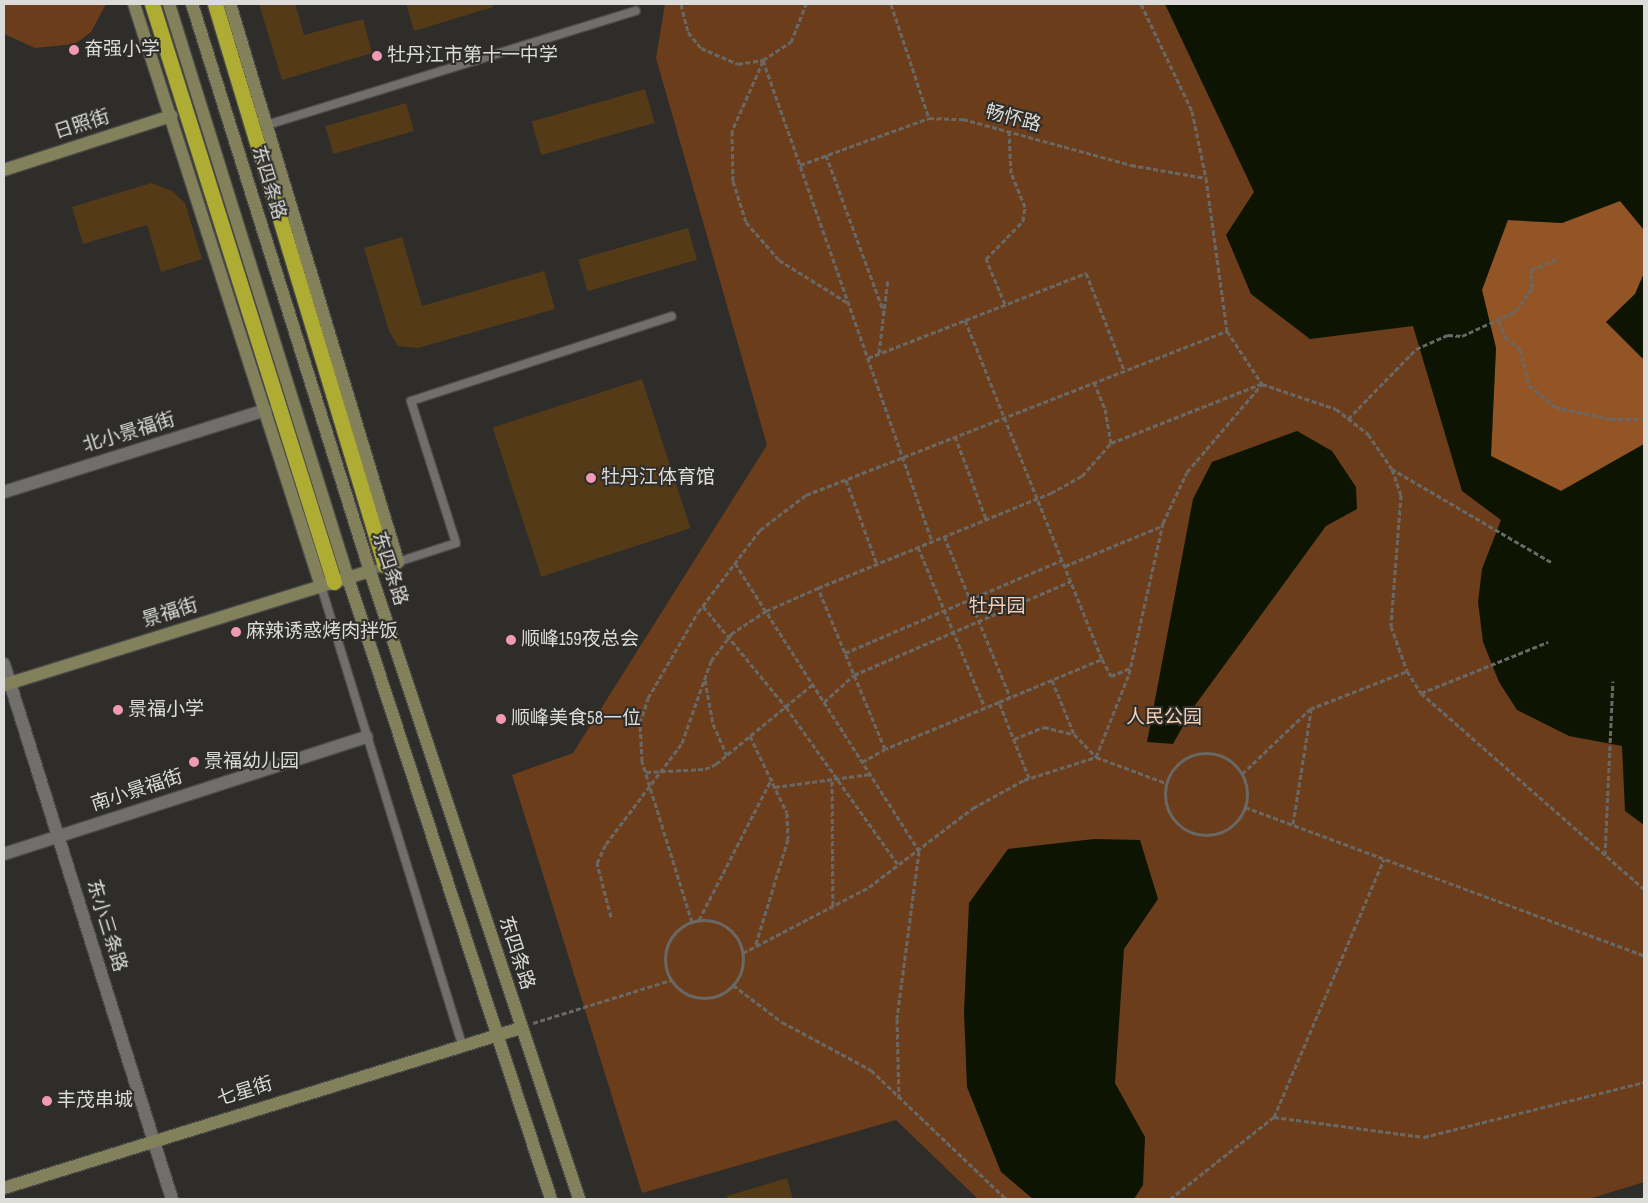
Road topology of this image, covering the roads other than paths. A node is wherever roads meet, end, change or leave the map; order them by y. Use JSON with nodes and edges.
{"nodes":[{"id":1,"x":134,"y":4,"type":"edge"},
{"id":2,"x":152,"y":4,"type":"edge"},
{"id":3,"x":169,"y":4,"type":"edge"},
{"id":4,"x":192,"y":4,"type":"edge"},
{"id":5,"x":216,"y":4,"type":"edge"},
{"id":6,"x":230,"y":4,"type":"edge"},
{"id":7,"x":636,"y":11,"type":"dead end"},
{"id":8,"x":171,"y":116,"type":"junction"},
{"id":9,"x":267,"y":126,"type":"junction"},
{"id":10,"x":4,"y":170,"type":"edge"},
{"id":11,"x":672,"y":316,"type":"dead end"},
{"id":12,"x":265,"y":410,"type":"junction"},
{"id":13,"x":4,"y":492,"type":"edge"},
{"id":14,"x":391,"y":564,"type":"junction"},
{"id":15,"x":370,"y":571,"type":"junction"},
{"id":16,"x":334,"y":582,"type":"junction"},
{"id":17,"x":4,"y":664,"type":"edge"},
{"id":18,"x":7,"y":684,"type":"edge"},
{"id":19,"x":367,"y":737,"type":"junction"},
{"id":20,"x":58,"y":837,"type":"junction"},
{"id":21,"x":4,"y":854,"type":"edge"},
{"id":22,"x":521,"y":1028,"type":"junction"},
{"id":23,"x":498,"y":1032,"type":"junction"},
{"id":24,"x":462,"y":1044,"type":"junction"},
{"id":25,"x":154,"y":1140,"type":"junction"},
{"id":26,"x":4,"y":1188,"type":"edge"},
{"id":27,"x":172,"y":1199,"type":"edge"},
{"id":28,"x":551,"y":1199,"type":"edge"},
{"id":29,"x":579,"y":1199,"type":"edge"}],
"edges":[{"from":1,"to":8,"type":"main road"},
{"from":2,"to":16,"type":"highway"},
{"from":3,"to":16,"type":"main road"},
{"from":4,"to":15,"type":"main road","name":"东四条路"},
{"from":5,"to":14,"type":"highway"},
{"from":6,"to":9,"type":"main road"},
{"from":7,"to":9,"type":"lane"},
{"from":8,"to":10,"type":"main road","name":"日照街"},
{"from":8,"to":12,"type":"main road"},
{"from":9,"to":14,"type":"main road"},
{"from":11,"to":14,"type":"lane"},
{"from":12,"to":13,"type":"street","name":"北小景福街"},
{"from":12,"to":16,"type":"main road"},
{"from":14,"to":15,"type":"lane"},
{"from":15,"to":16,"type":"main road","name":"景福街"},
{"from":15,"to":22,"type":"main road","name":"东四条路"},
{"from":16,"to":18,"type":"main road","name":"景福街"},
{"from":16,"to":19,"type":"lane"},
{"from":16,"to":23,"type":"main road"},
{"from":17,"to":18,"type":"street","name":"东小三条路"},
{"from":18,"to":20,"type":"street","name":"东小三条路"},
{"from":19,"to":20,"type":"street","name":"南小景福街"},
{"from":19,"to":24,"type":"lane"},
{"from":20,"to":21,"type":"street","name":"南小景福街"},
{"from":20,"to":25,"type":"street","name":"东小三条路"},
{"from":22,"to":23,"type":"main road","name":"七星街"},
{"from":22,"to":29,"type":"main road","name":"东四条路"},
{"from":23,"to":24,"type":"main road","name":"七星街"},
{"from":23,"to":28,"type":"main road"},
{"from":24,"to":25,"type":"main road","name":"七星街"},
{"from":25,"to":26,"type":"main road","name":"七星街"},
{"from":25,"to":27,"type":"street","name":"东小三条路"}]}
